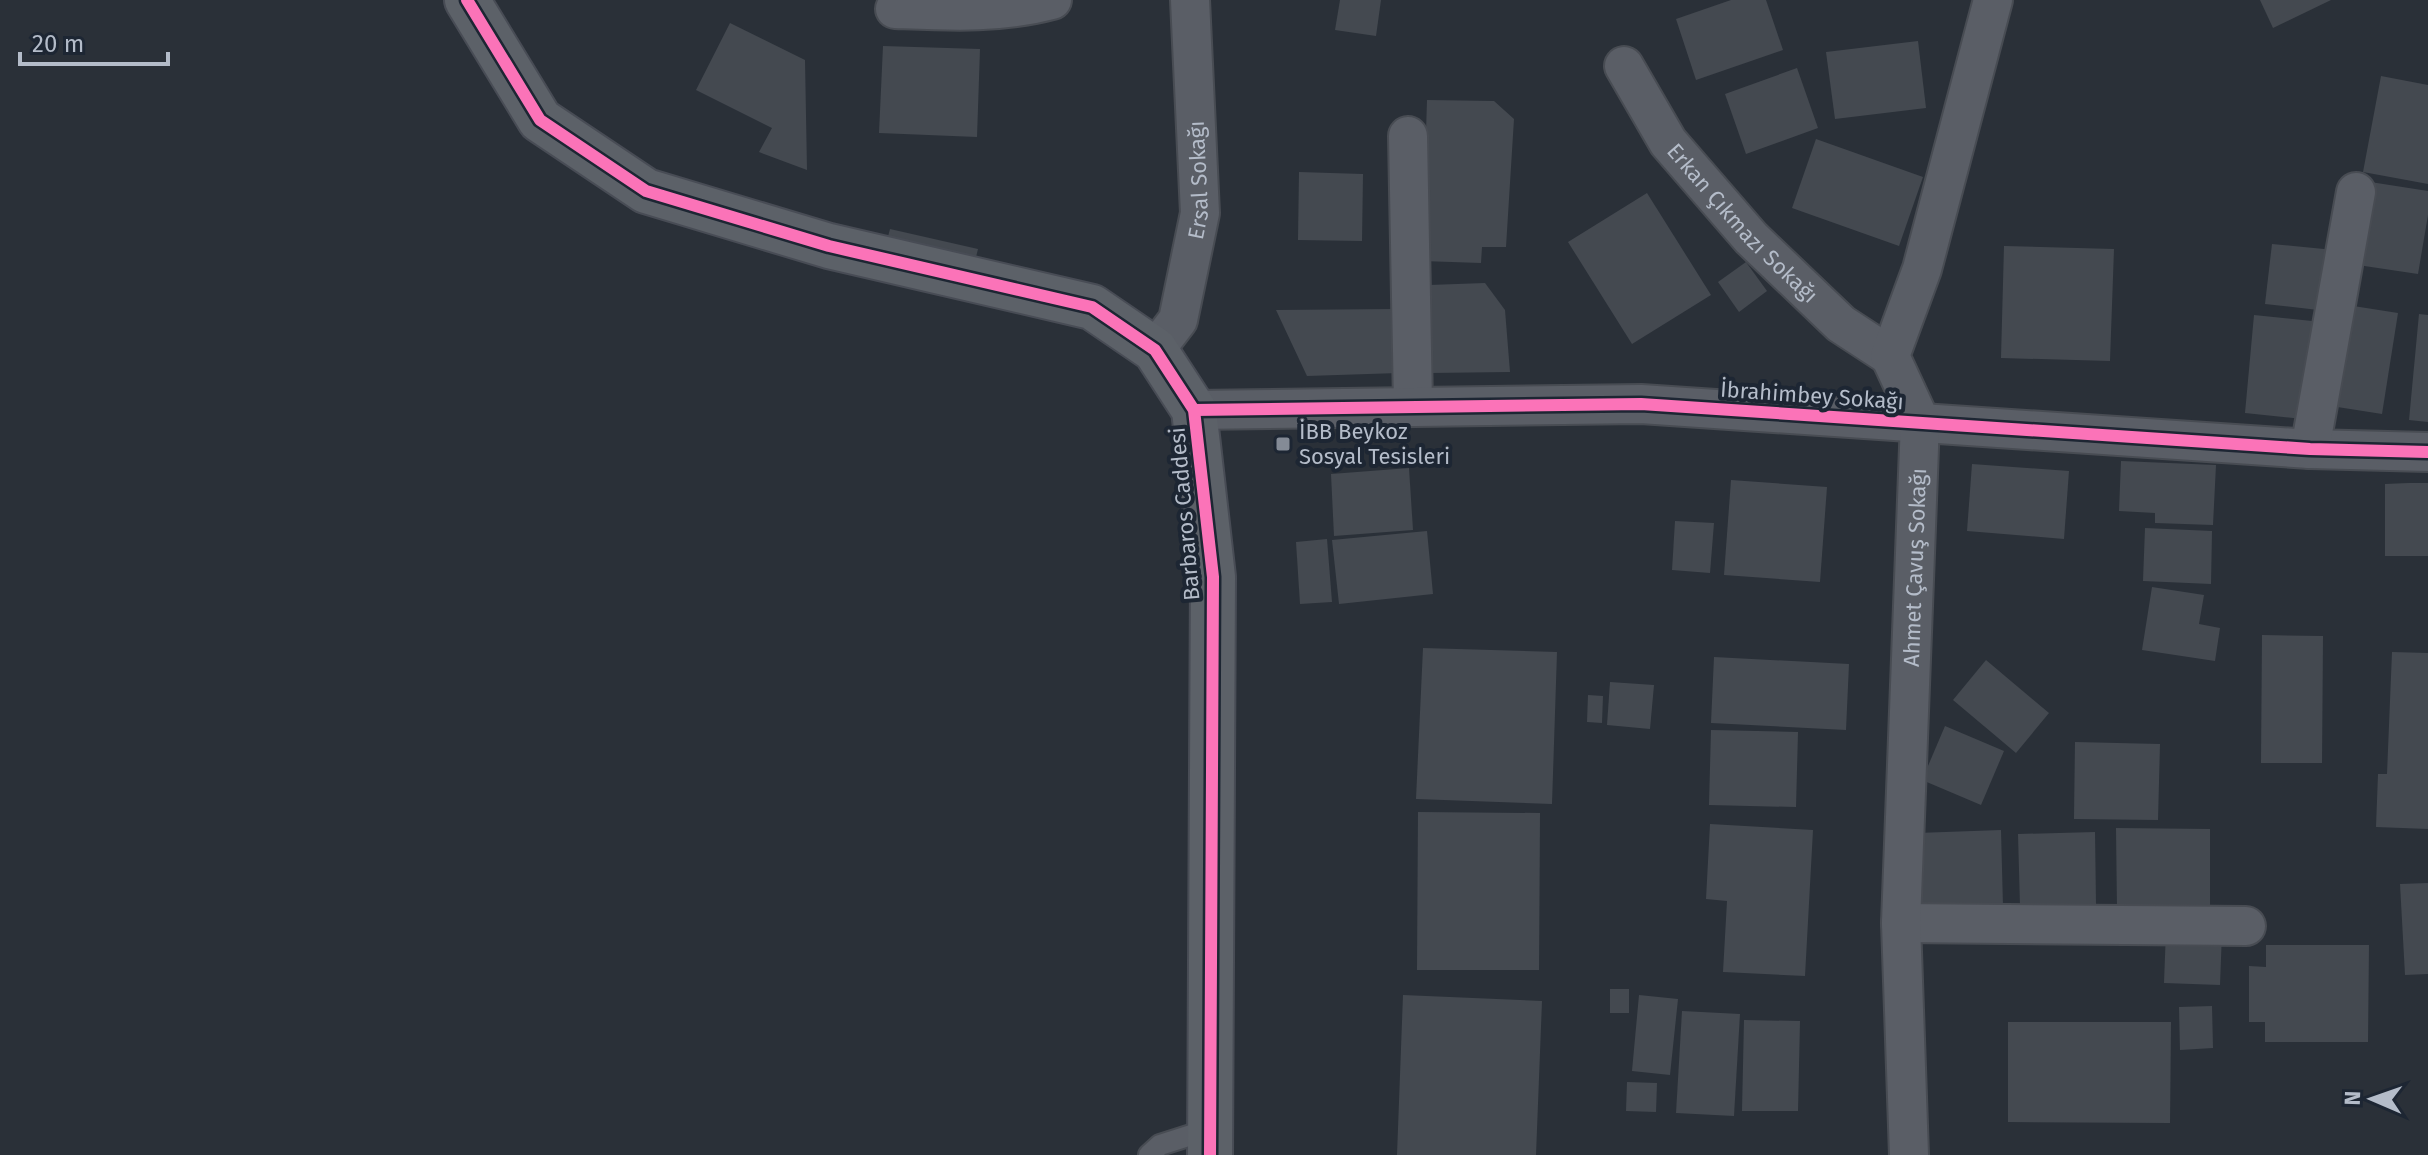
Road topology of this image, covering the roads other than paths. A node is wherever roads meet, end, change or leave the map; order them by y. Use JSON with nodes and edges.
{"nodes":[{"id":1,"x":467,"y":0,"type":"edge"},
{"id":2,"x":1052,"y":0,"type":"edge"},
{"id":3,"x":1190,"y":0,"type":"edge"},
{"id":4,"x":1993,"y":0,"type":"edge"},
{"id":5,"x":895,"y":9,"type":"dead end"},
{"id":6,"x":1624,"y":66,"type":"dead end"},
{"id":7,"x":1408,"y":136,"type":"dead end"},
{"id":8,"x":2356,"y":192,"type":"dead end"},
{"id":9,"x":1155,"y":350,"type":"junction"},
{"id":10,"x":1890,"y":356,"type":"junction"},
{"id":11,"x":1413,"y":404,"type":"junction"},
{"id":12,"x":1194,"y":410,"type":"junction"},
{"id":13,"x":1920,"y":421,"type":"junction"},
{"id":14,"x":2310,"y":449,"type":"junction"},
{"id":15,"x":2428,"y":452,"type":"edge"},
{"id":16,"x":1901,"y":923,"type":"junction"},
{"id":17,"x":2246,"y":926,"type":"dead end"},
{"id":18,"x":1210,"y":1142,"type":"edge"},
{"id":19,"x":1149,"y":1155,"type":"edge"},
{"id":20,"x":1909,"y":1155,"type":"edge"}],
"edges":[{"from":1,"to":9,"type":"main road","name":"Barbaros Caddesi"},
{"from":2,"to":5,"type":"street"},
{"from":3,"to":9,"type":"street","name":"Ersal Sokağı"},
{"from":4,"to":10,"type":"street"},
{"from":6,"to":10,"type":"street","name":"Erkan Çıkmazı Sokağı"},
{"from":7,"to":11,"type":"street"},
{"from":8,"to":14,"type":"street"},
{"from":9,"to":12,"type":"main road","name":"Barbaros Caddesi"},
{"from":10,"to":13,"type":"street","name":"Ahmet Çavuş Sokağı"},
{"from":11,"to":12,"type":"street","name":"İbrahimbey Sokağı"},
{"from":11,"to":13,"type":"street","name":"İbrahimbey Sokağı"},
{"from":12,"to":18,"type":"main road","name":"Barbaros Caddesi"},
{"from":13,"to":14,"type":"street","name":"İbrahimbey Sokağı"},
{"from":13,"to":16,"type":"street","name":"Ahmet Çavuş Sokağı"},
{"from":14,"to":15,"type":"street","name":"İbrahimbey Sokağı"},
{"from":16,"to":17,"type":"street"},
{"from":16,"to":20,"type":"street","name":"Ahmet Çavuş Sokağı"},
{"from":18,"to":19,"type":"lane"}]}
